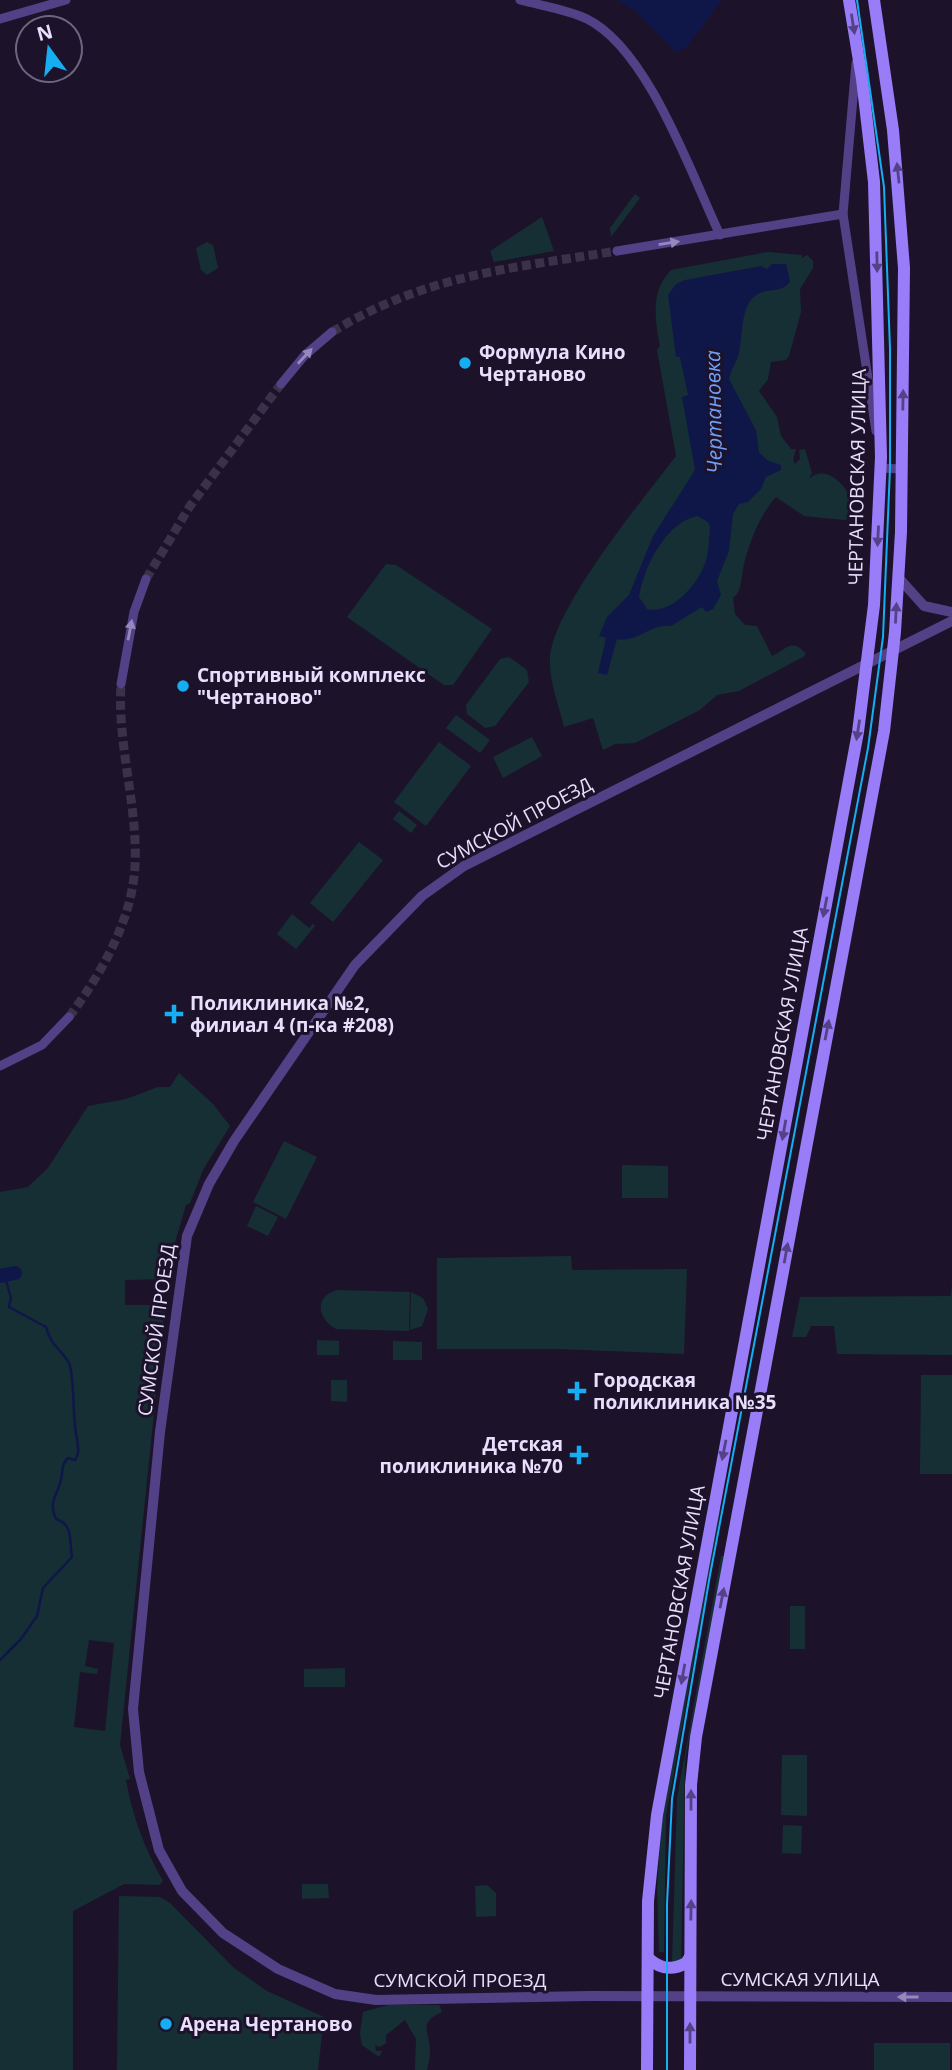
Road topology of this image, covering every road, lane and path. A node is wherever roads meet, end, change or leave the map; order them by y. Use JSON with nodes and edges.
{"nodes":[{"id":1,"x":66,"y":0,"type":"edge"},
{"id":2,"x":520,"y":0,"type":"edge"},
{"id":3,"x":849,"y":0,"type":"edge"},
{"id":4,"x":874,"y":0,"type":"edge"},
{"id":5,"x":0,"y":19,"type":"edge"},
{"id":6,"x":857,"y":48,"type":"junction"},
{"id":7,"x":844,"y":214,"type":"junction"},
{"id":8,"x":720,"y":234,"type":"junction"},
{"id":9,"x":617,"y":251,"type":"tunnel mouth"},
{"id":10,"x":332,"y":332,"type":"tunnel mouth"},
{"id":11,"x":281,"y":384,"type":"tunnel mouth"},
{"id":12,"x":881,"y":463,"type":"junction"},
{"id":13,"x":902,"y":468,"type":"junction"},
{"id":14,"x":898,"y":577,"type":"junction"},
{"id":15,"x":146,"y":579,"type":"tunnel mouth"},
{"id":16,"x":952,"y":612,"type":"edge"},
{"id":17,"x":952,"y":621,"type":"edge"},
{"id":18,"x":894,"y":650,"type":"junction"},
{"id":19,"x":869,"y":662,"type":"junction"},
{"id":20,"x":121,"y":684,"type":"tunnel mouth"},
{"id":21,"x":69,"y":1017,"type":"tunnel mouth"},
{"id":22,"x":0,"y":1066,"type":"edge"},
{"id":23,"x":755,"y":1286,"type":"junction"},
{"id":24,"x":779,"y":1295,"type":"junction"},
{"id":25,"x":747,"y":1332,"type":"junction"},
{"id":26,"x":771,"y":1337,"type":"junction"},
{"id":27,"x":690,"y":1957,"type":"junction"},
{"id":28,"x":648,"y":1958,"type":"junction"},
{"id":29,"x":648,"y":1996,"type":"junction"},
{"id":30,"x":690,"y":1996,"type":"junction"},
{"id":31,"x":952,"y":1997,"type":"edge"},
{"id":32,"x":647,"y":2070,"type":"edge"},
{"id":33,"x":690,"y":2070,"type":"edge"}],
"edges":[{"from":1,"to":5,"type":"street"},
{"from":2,"to":8,"type":"street"},
{"from":3,"to":6,"type":"main road","name":"ЧЕРТАНОВСКАЯ УЛИЦА","one_way":true},
{"from":13,"to":4,"type":"main road","one_way":true},
{"from":6,"to":7,"type":"street"},
{"from":6,"to":12,"type":"main road","name":"ЧЕРТАНОВСКАЯ УЛИЦА","one_way":true},
{"from":7,"to":8,"type":"street"},
{"from":7,"to":12,"type":"street"},
{"from":9,"to":8,"type":"street","one_way":true},
{"from":11,"to":10,"type":"street","one_way":true},
{"from":12,"to":13,"type":"street"},
{"from":12,"to":19,"type":"main road","name":"ЧЕРТАНОВСКАЯ УЛИЦА","one_way":true},
{"from":13,"to":14,"type":"main road"},
{"from":14,"to":16,"type":"street"},
{"from":18,"to":14,"type":"main road","one_way":true},
{"from":20,"to":15,"type":"street","one_way":true},
{"from":17,"to":18,"type":"street","name":"СУМСКОЙ ПРОЕЗД"},
{"from":18,"to":19,"type":"street","name":"СУМСКОЙ ПРОЕЗД"},
{"from":24,"to":18,"type":"main road","one_way":true},
{"from":19,"to":23,"type":"main road","name":"ЧЕРТАНОВСКАЯ УЛИЦА","one_way":true},
{"from":19,"to":29,"type":"street","name":"СУМСКОЙ ПРОЕЗД"},
{"from":21,"to":22,"type":"street"},
{"from":23,"to":24,"type":"main road"},
{"from":23,"to":25,"type":"main road","name":"ЧЕРТАНОВСКАЯ УЛИЦА"},
{"from":24,"to":26,"type":"main road"},
{"from":25,"to":26,"type":"main road"},
{"from":25,"to":28,"type":"main road","name":"ЧЕРТАНОВСКАЯ УЛИЦА","one_way":true},
{"from":27,"to":26,"type":"main road","one_way":true},
{"from":27,"to":28,"type":"main road"},
{"from":27,"to":30,"type":"main road"},
{"from":28,"to":29,"type":"main road","name":"ЧЕРТАНОВСКАЯ УЛИЦА"},
{"from":29,"to":30,"type":"street","name":"СУМСКАЯ УЛИЦА"},
{"from":29,"to":32,"type":"main road","name":"ЧЕРТАНОВСКАЯ УЛИЦА"},
{"from":31,"to":30,"type":"street","name":"СУМСКАЯ УЛИЦА","one_way":true},
{"from":33,"to":30,"type":"main road","one_way":true}]}
